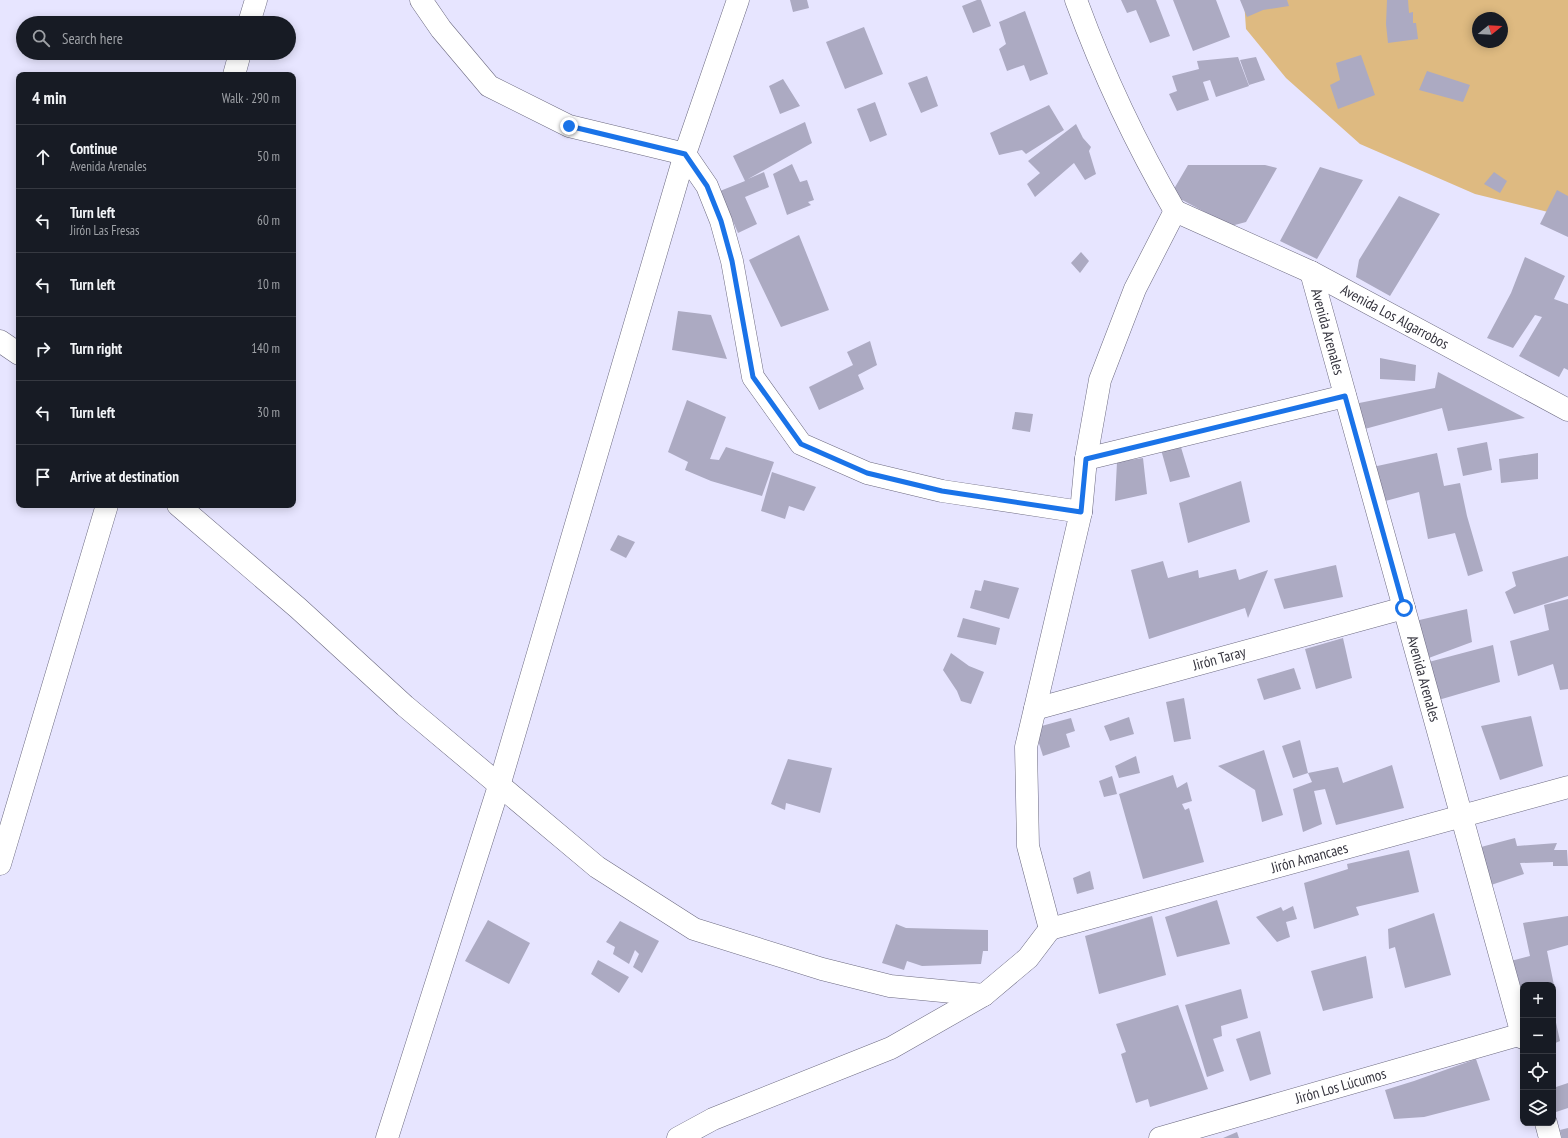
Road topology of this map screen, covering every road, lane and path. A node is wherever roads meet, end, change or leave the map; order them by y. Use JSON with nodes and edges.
{"nodes":[{"id":1,"x":256,"y":0,"type":"edge"},
{"id":2,"x":421,"y":0,"type":"edge"},
{"id":3,"x":738,"y":0,"type":"edge"},
{"id":4,"x":1076,"y":0,"type":"edge"},
{"id":5,"x":251,"y":16,"type":"edge"},
{"id":6,"x":238,"y":60,"type":"edge"},
{"id":7,"x":235,"y":72,"type":"edge"},
{"id":8,"x":685,"y":154,"type":"junction"},
{"id":9,"x":1175,"y":211,"type":"junction"},
{"id":10,"x":1311,"y":272,"type":"junction"},
{"id":11,"x":0,"y":341,"type":"edge"},
{"id":12,"x":16,"y":352,"type":"edge"},
{"id":13,"x":1345,"y":396,"type":"junction"},
{"id":14,"x":1567,"y":412,"type":"edge"},
{"id":15,"x":1086,"y":459,"type":"junction"},
{"id":16,"x":106,"y":508,"type":"edge"},
{"id":17,"x":181,"y":508,"type":"edge"},
{"id":18,"x":1081,"y":512,"type":"junction"},
{"id":19,"x":1404,"y":608,"type":"junction"},
{"id":20,"x":1035,"y":709,"type":"junction"},
{"id":21,"x":498,"y":786,"type":"junction"},
{"id":22,"x":1568,"y":787,"type":"edge"},
{"id":23,"x":1463,"y":817,"type":"junction"},
{"id":24,"x":0,"y":864,"type":"edge"},
{"id":25,"x":1050,"y":929,"type":"junction"},
{"id":26,"x":984,"y":995,"type":"junction"},
{"id":27,"x":1520,"y":1025,"type":"edge"},
{"id":28,"x":1520,"y":1037,"type":"edge"},
{"id":29,"x":1547,"y":1126,"type":"edge"},
{"id":30,"x":387,"y":1138,"type":"edge"},
{"id":31,"x":678,"y":1138,"type":"edge"},
{"id":32,"x":1160,"y":1138,"type":"edge"},
{"id":33,"x":1550,"y":1138,"type":"edge"}],
"edges":[{"from":1,"to":5,"type":"street"},
{"from":2,"to":8,"type":"street"},
{"from":3,"to":8,"type":"street"},
{"from":4,"to":9,"type":"street"},
{"from":6,"to":7,"type":"street"},
{"from":8,"to":18,"type":"street"},
{"from":8,"to":21,"type":"street"},
{"from":9,"to":10,"type":"street","name":"Avenida Los Algarrobos"},
{"from":9,"to":15,"type":"street"},
{"from":10,"to":13,"type":"street","name":"Avenida Arenales"},
{"from":10,"to":14,"type":"street","name":"Avenida Los Algarrobos"},
{"from":11,"to":12,"type":"street"},
{"from":13,"to":15,"type":"street"},
{"from":13,"to":19,"type":"street","name":"Avenida Arenales"},
{"from":15,"to":18,"type":"street"},
{"from":16,"to":24,"type":"street"},
{"from":17,"to":21,"type":"street"},
{"from":18,"to":20,"type":"street"},
{"from":19,"to":20,"type":"street","name":"Jirón Taray"},
{"from":19,"to":23,"type":"street","name":"Avenida Arenales"},
{"from":20,"to":25,"type":"street"},
{"from":21,"to":26,"type":"street"},
{"from":21,"to":30,"type":"street"},
{"from":22,"to":23,"type":"street","name":"Jirón Amancaes"},
{"from":23,"to":25,"type":"street","name":"Jirón Amancaes"},
{"from":23,"to":27,"type":"street","name":"Avenida Arenales"},
{"from":25,"to":26,"type":"street"},
{"from":26,"to":31,"type":"street"},
{"from":28,"to":32,"type":"street","name":"Jirón Los Lúcumos"},
{"from":29,"to":33,"type":"street"}]}
